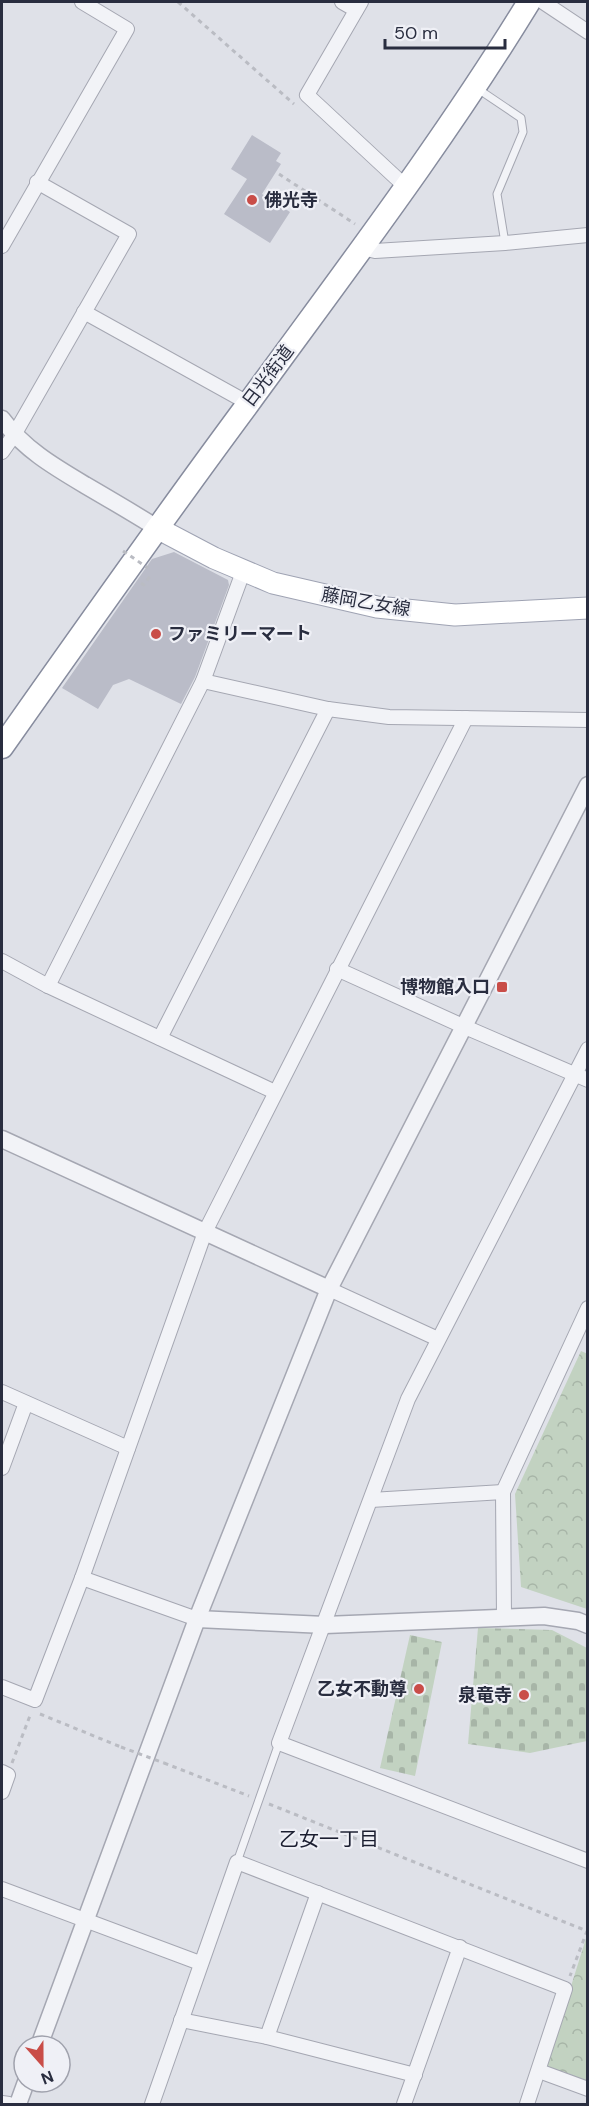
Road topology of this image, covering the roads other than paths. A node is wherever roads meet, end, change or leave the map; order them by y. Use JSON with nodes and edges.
{"nodes":[{"id":1,"x":82,"y":2,"type":"edge"},
{"id":2,"x":342,"y":2,"type":"edge"},
{"id":3,"x":529,"y":2,"type":"edge"},
{"id":4,"x":543,"y":2,"type":"edge"},
{"id":5,"x":358,"y":6,"type":"edge"},
{"id":6,"x":588,"y":32,"type":"edge"},
{"id":7,"x":475,"y":87,"type":"junction"},
{"id":8,"x":37,"y":182,"type":"junction"},
{"id":9,"x":406,"y":187,"type":"junction"},
{"id":10,"x":588,"y":235,"type":"edge"},
{"id":11,"x":367,"y":241,"type":"junction"},
{"id":12,"x":505,"y":243,"type":"junction"},
{"id":13,"x":2,"y":246,"type":"edge"},
{"id":14,"x":84,"y":312,"type":"junction"},
{"id":15,"x":248,"y":404,"type":"junction"},
{"id":16,"x":2,"y":419,"type":"edge"},
{"id":17,"x":14,"y":435,"type":"junction"},
{"id":18,"x":2,"y":452,"type":"edge"},
{"id":19,"x":157,"y":528,"type":"junction"},
{"id":20,"x":243,"y":572,"type":"junction"},
{"id":21,"x":588,"y":608,"type":"edge"},
{"id":22,"x":203,"y":681,"type":"junction"},
{"id":23,"x":328,"y":709,"type":"junction"},
{"id":24,"x":466,"y":718,"type":"junction"},
{"id":25,"x":588,"y":720,"type":"edge"},
{"id":26,"x":2,"y":747,"type":"edge"},
{"id":27,"x":588,"y":784,"type":"edge"},
{"id":28,"x":2,"y":961,"type":"edge"},
{"id":29,"x":337,"y":969,"type":"junction"},
{"id":30,"x":48,"y":986,"type":"junction"},
{"id":31,"x":465,"y":1027,"type":"junction"},
{"id":32,"x":160,"y":1038,"type":"junction"},
{"id":33,"x":588,"y":1049,"type":"edge"},
{"id":34,"x":581,"y":1077,"type":"edge"},
{"id":35,"x":275,"y":1092,"type":"junction"},
{"id":36,"x":2,"y":1139,"type":"edge"},
{"id":37,"x":205,"y":1232,"type":"junction"},
{"id":38,"x":329,"y":1288,"type":"junction"},
{"id":39,"x":588,"y":1308,"type":"edge"},
{"id":40,"x":581,"y":1338,"type":"edge"},
{"id":41,"x":438,"y":1339,"type":"junction"},
{"id":42,"x":2,"y":1392,"type":"edge"},
{"id":43,"x":26,"y":1403,"type":"junction"},
{"id":44,"x":128,"y":1448,"type":"junction"},
{"id":45,"x":2,"y":1468,"type":"edge"},
{"id":46,"x":503,"y":1492,"type":"junction"},
{"id":47,"x":371,"y":1500,"type":"junction"},
{"id":48,"x":81,"y":1578,"type":"junction"},
{"id":49,"x":504,"y":1617,"type":"junction"},
{"id":50,"x":197,"y":1619,"type":"junction"},
{"id":51,"x":325,"y":1625,"type":"junction"},
{"id":52,"x":588,"y":1625,"type":"edge"},
{"id":53,"x":2,"y":1687,"type":"edge"},
{"id":54,"x":279,"y":1743,"type":"junction"},
{"id":55,"x":5,"y":1773,"type":"edge"},
{"id":56,"x":2,"y":1792,"type":"edge"},
{"id":57,"x":588,"y":1861,"type":"edge"},
{"id":58,"x":237,"y":1862,"type":"junction"},
{"id":59,"x":2,"y":1889,"type":"edge"},
{"id":60,"x":318,"y":1893,"type":"junction"},
{"id":61,"x":85,"y":1920,"type":"junction"},
{"id":62,"x":460,"y":1947,"type":"junction"},
{"id":63,"x":200,"y":1964,"type":"junction"},
{"id":64,"x":181,"y":2020,"type":"junction"},
{"id":65,"x":43,"y":2034,"type":"edge"},
{"id":66,"x":267,"y":2037,"type":"junction"},
{"id":67,"x":539,"y":2071,"type":"junction"},
{"id":68,"x":415,"y":2075,"type":"junction"},
{"id":69,"x":588,"y":2089,"type":"edge"},
{"id":70,"x":2,"y":2103,"type":"edge"},
{"id":71,"x":9,"y":2104,"type":"edge"},
{"id":72,"x":152,"y":2104,"type":"edge"},
{"id":73,"x":404,"y":2104,"type":"edge"},
{"id":74,"x":527,"y":2104,"type":"edge"}],
"edges":[{"from":1,"to":8,"type":"street"},
{"from":2,"to":5,"type":"street"},
{"from":3,"to":7,"type":"highway","name":"日光街道"},
{"from":4,"to":6,"type":"street"},
{"from":5,"to":9,"type":"street"},
{"from":7,"to":9,"type":"highway","name":"日光街道"},
{"from":7,"to":12,"type":"lane"},
{"from":8,"to":13,"type":"street"},
{"from":8,"to":14,"type":"street"},
{"from":9,"to":11,"type":"highway","name":"日光街道"},
{"from":10,"to":12,"type":"street"},
{"from":11,"to":12,"type":"street"},
{"from":11,"to":15,"type":"highway","name":"日光街道"},
{"from":14,"to":15,"type":"street"},
{"from":14,"to":17,"type":"street"},
{"from":15,"to":19,"type":"highway","name":"日光街道"},
{"from":16,"to":17,"type":"street"},
{"from":17,"to":18,"type":"street"},
{"from":17,"to":19,"type":"street"},
{"from":19,"to":20,"type":"main road","name":"藤岡乙女線"},
{"from":19,"to":26,"type":"highway","name":"日光街道"},
{"from":20,"to":21,"type":"main road","name":"藤岡乙女線"},
{"from":20,"to":22,"type":"street"},
{"from":22,"to":23,"type":"street"},
{"from":22,"to":30,"type":"street"},
{"from":23,"to":24,"type":"street"},
{"from":23,"to":32,"type":"street"},
{"from":24,"to":25,"type":"street"},
{"from":24,"to":29,"type":"street"},
{"from":27,"to":31,"type":"street"},
{"from":28,"to":30,"type":"street"},
{"from":29,"to":31,"type":"street"},
{"from":29,"to":35,"type":"street"},
{"from":30,"to":32,"type":"street"},
{"from":31,"to":34,"type":"street"},
{"from":31,"to":38,"type":"street"},
{"from":32,"to":35,"type":"street"},
{"from":33,"to":34,"type":"street"},
{"from":34,"to":41,"type":"street"},
{"from":35,"to":37,"type":"street"},
{"from":36,"to":37,"type":"street"},
{"from":37,"to":38,"type":"street"},
{"from":37,"to":44,"type":"street"},
{"from":38,"to":41,"type":"street"},
{"from":38,"to":50,"type":"street"},
{"from":39,"to":40,"type":"street"},
{"from":40,"to":46,"type":"street"},
{"from":41,"to":47,"type":"street"},
{"from":42,"to":43,"type":"street"},
{"from":43,"to":44,"type":"street"},
{"from":43,"to":45,"type":"street"},
{"from":44,"to":48,"type":"street"},
{"from":46,"to":47,"type":"street"},
{"from":46,"to":49,"type":"street"},
{"from":47,"to":51,"type":"street"},
{"from":48,"to":50,"type":"street"},
{"from":48,"to":53,"type":"street"},
{"from":49,"to":51,"type":"street"},
{"from":49,"to":52,"type":"street"},
{"from":50,"to":51,"type":"street"},
{"from":50,"to":61,"type":"street"},
{"from":51,"to":54,"type":"street"},
{"from":54,"to":57,"type":"street"},
{"from":54,"to":58,"type":"lane"},
{"from":55,"to":56,"type":"street"},
{"from":58,"to":60,"type":"street"},
{"from":58,"to":63,"type":"street"},
{"from":59,"to":61,"type":"street"},
{"from":60,"to":62,"type":"street"},
{"from":60,"to":66,"type":"street"},
{"from":61,"to":63,"type":"street"},
{"from":61,"to":65,"type":"street"},
{"from":62,"to":67,"type":"street"},
{"from":62,"to":68,"type":"street"},
{"from":63,"to":64,"type":"street"},
{"from":64,"to":66,"type":"street"},
{"from":64,"to":72,"type":"street"},
{"from":66,"to":68,"type":"street"},
{"from":67,"to":69,"type":"street"},
{"from":67,"to":74,"type":"street"},
{"from":68,"to":73,"type":"street"},
{"from":70,"to":71,"type":"street"}]}
